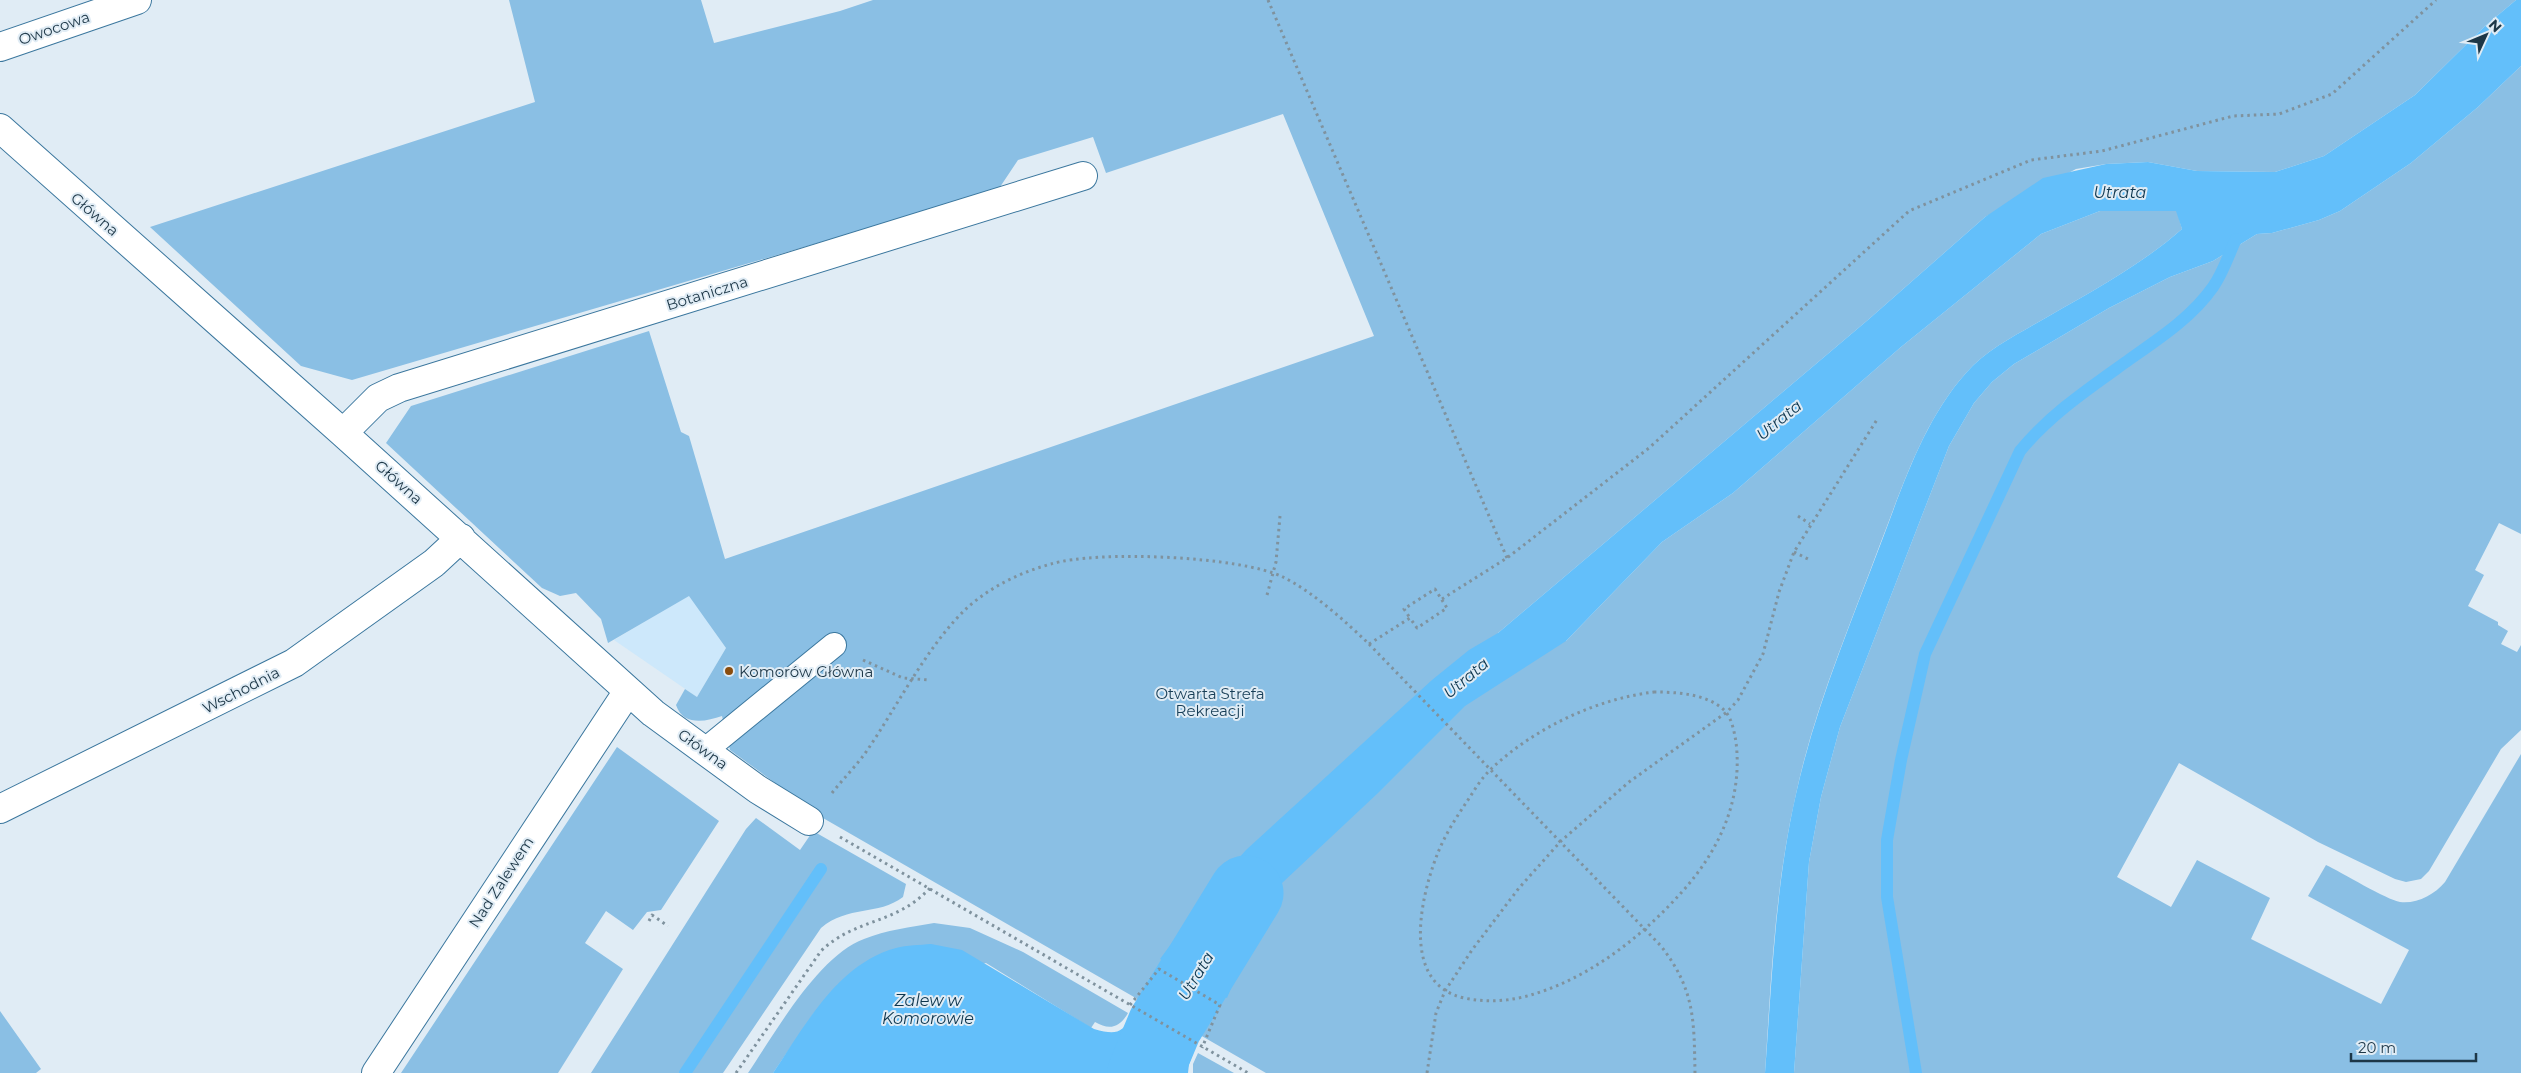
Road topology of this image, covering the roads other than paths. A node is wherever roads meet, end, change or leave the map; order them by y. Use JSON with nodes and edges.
{"nodes":[{"id":1,"x":137,"y":0,"type":"edge"},
{"id":2,"x":0,"y":47,"type":"edge"},
{"id":3,"x":0,"y":128,"type":"edge"},
{"id":4,"x":1083,"y":176,"type":"dead end"},
{"id":5,"x":343,"y":433,"type":"junction"},
{"id":6,"x":461,"y":538,"type":"junction"},
{"id":7,"x":834,"y":645,"type":"road end"},
{"id":8,"x":628,"y":691,"type":"junction"},
{"id":9,"x":704,"y":751,"type":"junction"},
{"id":10,"x":0,"y":809,"type":"edge"},
{"id":11,"x":809,"y":821,"type":"road end"},
{"id":12,"x":376,"y":1073,"type":"edge"}],
"edges":[{"from":1,"to":2,"type":"street","name":"Owocowa"},
{"from":3,"to":5,"type":"street","name":"Główna"},
{"from":4,"to":5,"type":"street","name":"Botaniczna"},
{"from":5,"to":6,"type":"street","name":"Główna"},
{"from":6,"to":8,"type":"street","name":"Główna"},
{"from":6,"to":10,"type":"street","name":"Wschodnia"},
{"from":7,"to":9,"type":"lane"},
{"from":8,"to":9,"type":"street","name":"Główna"},
{"from":8,"to":12,"type":"street","name":"Nad Zalewem"},
{"from":9,"to":11,"type":"street","name":"Główna"}]}
